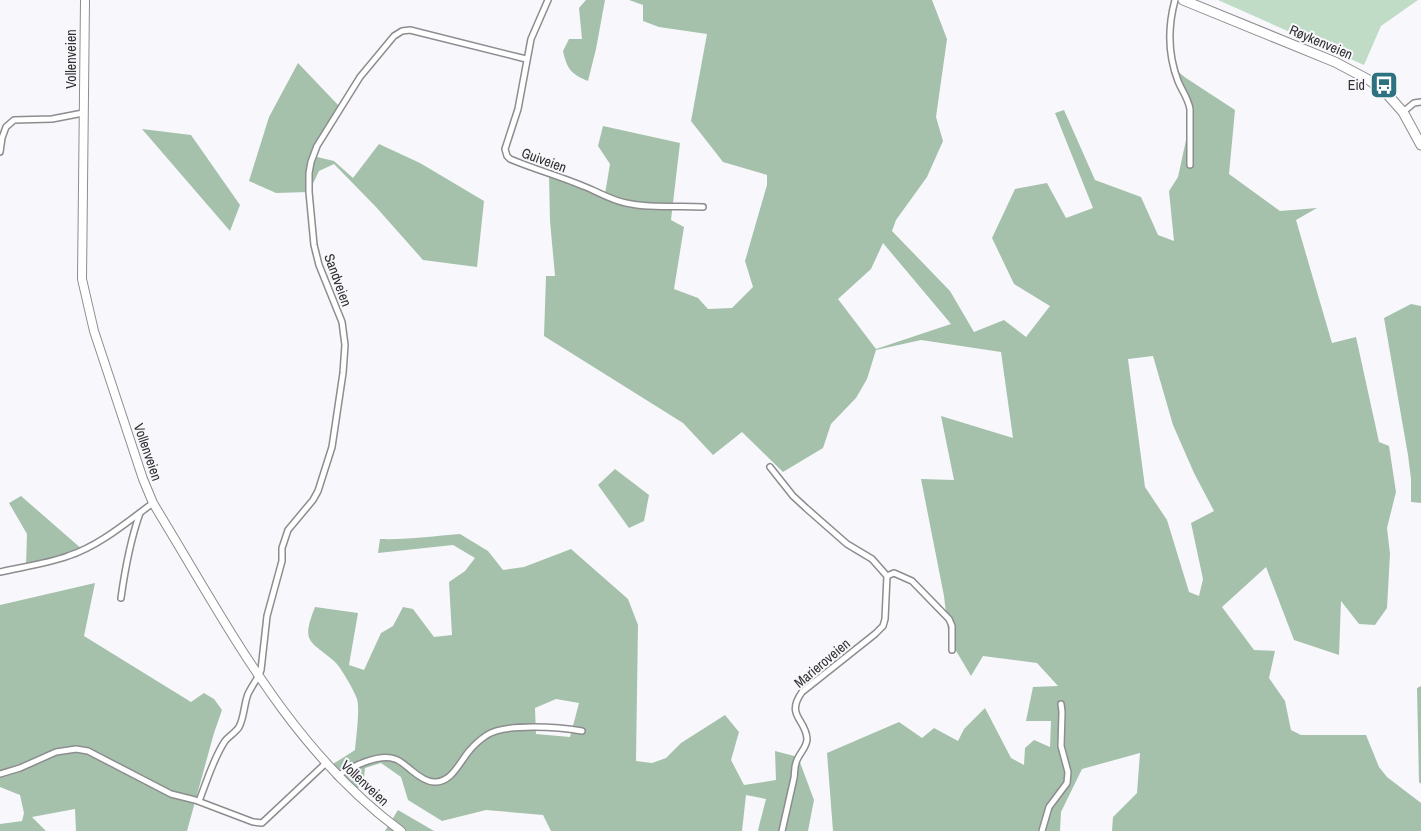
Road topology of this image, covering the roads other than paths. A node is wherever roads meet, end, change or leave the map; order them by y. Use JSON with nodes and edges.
{"nodes":[{"id":1,"x":85,"y":0,"type":"edge"},
{"id":2,"x":548,"y":0,"type":"edge"},
{"id":3,"x":1174,"y":0,"type":"edge"},
{"id":4,"x":1183,"y":0,"type":"edge"},
{"id":5,"x":526,"y":59,"type":"junction"},
{"id":6,"x":1421,"y":102,"type":"edge"},
{"id":7,"x":1404,"y":112,"type":"junction"},
{"id":8,"x":83,"y":113,"type":"junction"},
{"id":9,"x":1421,"y":145,"type":"edge"},
{"id":10,"x":0,"y":152,"type":"edge"},
{"id":11,"x":1190,"y":165,"type":"dead end"},
{"id":12,"x":703,"y":207,"type":"dead end"},
{"id":13,"x":770,"y":467,"type":"dead end"},
{"id":14,"x":153,"y":503,"type":"junction"},
{"id":15,"x":140,"y":512,"type":"junction"},
{"id":16,"x":0,"y":572,"type":"edge"},
{"id":17,"x":887,"y":576,"type":"junction"},
{"id":18,"x":121,"y":598,"type":"dead end"},
{"id":19,"x":952,"y":650,"type":"dead end"},
{"id":20,"x":259,"y":677,"type":"junction"},
{"id":21,"x":1061,"y":704,"type":"dead end"},
{"id":22,"x":582,"y":731,"type":"dead end"},
{"id":23,"x":326,"y":763,"type":"junction"},
{"id":24,"x":0,"y":774,"type":"edge"},
{"id":25,"x":337,"y":776,"type":"junction"},
{"id":26,"x":199,"y":801,"type":"junction"},
{"id":27,"x":401,"y":831,"type":"edge"},
{"id":28,"x":782,"y":831,"type":"edge"},
{"id":29,"x":1042,"y":831,"type":"edge"}],
"edges":[{"from":1,"to":8,"type":"main road","name":"Vollenveien"},
{"from":2,"to":5,"type":"street","name":"Guiveien"},
{"from":3,"to":11,"type":"street"},
{"from":4,"to":7,"type":"main road","name":"Røykenveien"},
{"from":5,"to":12,"type":"street","name":"Guiveien"},
{"from":5,"to":20,"type":"street","name":"Sandveien"},
{"from":6,"to":7,"type":"street"},
{"from":7,"to":9,"type":"main road","name":"Røykenveien"},
{"from":8,"to":10,"type":"street"},
{"from":8,"to":14,"type":"main road","name":"Vollenveien"},
{"from":13,"to":17,"type":"street"},
{"from":14,"to":15,"type":"street"},
{"from":14,"to":20,"type":"main road","name":"Vollenveien"},
{"from":15,"to":16,"type":"street"},
{"from":15,"to":18,"type":"street"},
{"from":17,"to":19,"type":"street"},
{"from":17,"to":28,"type":"street","name":"Marieroveien"},
{"from":20,"to":23,"type":"main road","name":"Vollenveien"},
{"from":20,"to":26,"type":"street"},
{"from":21,"to":29,"type":"street"},
{"from":22,"to":25,"type":"street"},
{"from":23,"to":25,"type":"main road","name":"Vollenveien"},
{"from":23,"to":26,"type":"street"},
{"from":24,"to":26,"type":"street"},
{"from":25,"to":27,"type":"main road","name":"Vollenveien"}]}
